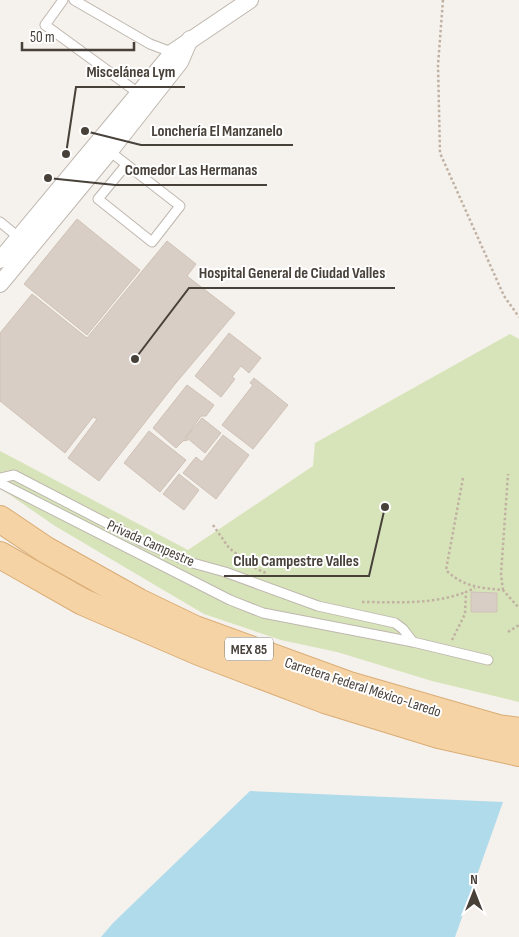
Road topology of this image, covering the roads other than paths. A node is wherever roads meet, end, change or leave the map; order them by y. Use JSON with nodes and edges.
{"nodes":[{"id":1,"x":63,"y":0,"type":"edge"},
{"id":2,"x":74,"y":0,"type":"edge"},
{"id":3,"x":250,"y":0,"type":"edge"},
{"id":4,"x":178,"y":55,"type":"junction"},
{"id":5,"x":143,"y":98,"type":"junction"},
{"id":6,"x":104,"y":146,"type":"junction"},
{"id":7,"x":126,"y":165,"type":"junction"},
{"id":8,"x":0,"y":222,"type":"edge"},
{"id":9,"x":24,"y":242,"type":"junction"},
{"id":10,"x":0,"y":260,"type":"edge"},
{"id":11,"x":0,"y":284,"type":"edge"},
{"id":12,"x":0,"y":478,"type":"edge"},
{"id":13,"x":0,"y":483,"type":"edge"},
{"id":14,"x":0,"y":519,"type":"edge"},
{"id":15,"x":0,"y":555,"type":"edge"},
{"id":16,"x":412,"y":642,"type":"junction"},
{"id":17,"x":488,"y":660,"type":"dead end"},
{"id":18,"x":519,"y":731,"type":"edge"},
{"id":19,"x":519,"y":753,"type":"edge"}],
"edges":[{"from":1,"to":5,"type":"lane"},
{"from":2,"to":4,"type":"lane"},
{"from":3,"to":4,"type":"street"},
{"from":4,"to":5,"type":"street"},
{"from":5,"to":6,"type":"street"},
{"from":6,"to":7,"type":"lane"},
{"from":6,"to":9,"type":"street"},
{"from":7,"to":7,"type":"lane"},
{"from":8,"to":9,"type":"lane"},
{"from":9,"to":10,"type":"street"},
{"from":9,"to":11,"type":"street"},
{"from":12,"to":16,"type":"lane","name":"Privada Campestre"},
{"from":13,"to":16,"type":"lane"},
{"from":14,"to":18,"type":"main road","name":"Carretera Federal México-Laredo","number":"MEX 85"},
{"from":15,"to":19,"type":"main road","name":"Carretera Federal México-Laredo","number":"MEX 85"},
{"from":16,"to":17,"type":"lane"}]}
